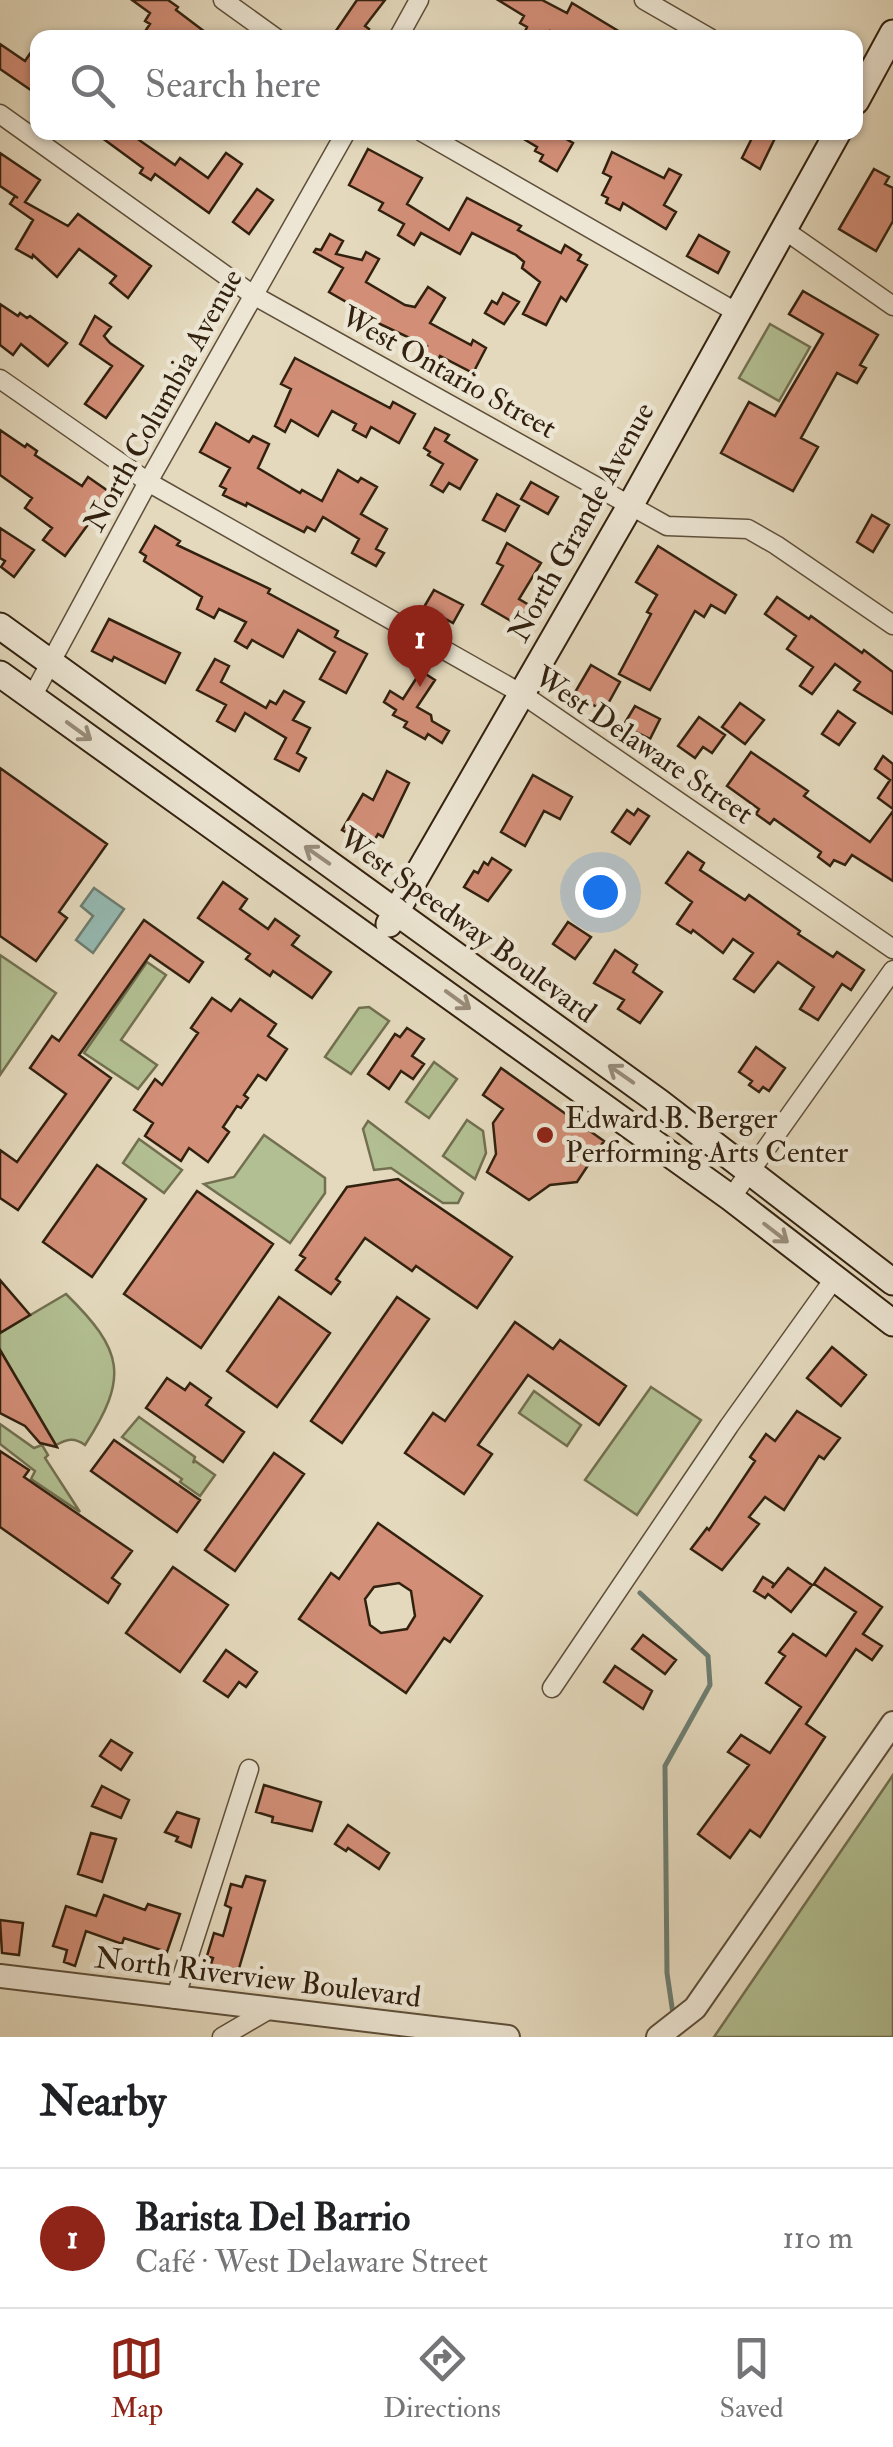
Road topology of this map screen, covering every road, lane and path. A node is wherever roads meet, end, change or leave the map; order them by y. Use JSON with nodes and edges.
{"nodes":[{"id":1,"x":223,"y":0,"type":"edge"},
{"id":2,"x":419,"y":0,"type":"edge"},
{"id":3,"x":644,"y":0,"type":"edge"},
{"id":4,"x":265,"y":30,"type":"edge"},
{"id":5,"x":402,"y":30,"type":"edge"},
{"id":6,"x":696,"y":30,"type":"edge"},
{"id":7,"x":893,"y":34,"type":"edge"},
{"id":8,"x":863,"y":88,"type":"edge"},
{"id":9,"x":0,"y":114,"type":"edge"},
{"id":10,"x":30,"y":136,"type":"edge"},
{"id":11,"x":36,"y":140,"type":"edge"},
{"id":12,"x":341,"y":140,"type":"edge"},
{"id":13,"x":436,"y":140,"type":"edge"},
{"id":14,"x":833,"y":140,"type":"edge"},
{"id":15,"x":783,"y":229,"type":"junction"},
{"id":16,"x":253,"y":296,"type":"junction"},
{"id":17,"x":893,"y":306,"type":"edge"},
{"id":18,"x":736,"y":312,"type":"junction"},
{"id":19,"x":0,"y":379,"type":"edge"},
{"id":20,"x":148,"y":482,"type":"junction"},
{"id":21,"x":630,"y":506,"type":"junction"},
{"id":22,"x":893,"y":625,"type":"edge"},
{"id":23,"x":0,"y":626,"type":"edge"},
{"id":24,"x":52,"y":661,"type":"junction"},
{"id":25,"x":0,"y":674,"type":"edge"},
{"id":26,"x":522,"y":694,"type":"junction"},
{"id":27,"x":32,"y":696,"type":"junction"},
{"id":28,"x":396,"y":912,"type":"junction"},
{"id":29,"x":378,"y":943,"type":"junction"},
{"id":30,"x":893,"y":949,"type":"edge"},
{"id":31,"x":893,"y":970,"type":"edge"},
{"id":32,"x":751,"y":1170,"type":"junction"},
{"id":33,"x":731,"y":1198,"type":"junction"},
{"id":34,"x":834,"y":1279,"type":"junction"},
{"id":35,"x":893,"y":1282,"type":"edge"},
{"id":36,"x":893,"y":1323,"type":"edge"},
{"id":37,"x":552,"y":1688,"type":"dead end"},
{"id":38,"x":893,"y":1723,"type":"edge"},
{"id":39,"x":249,"y":1769,"type":"dead end"},
{"id":40,"x":0,"y":1976,"type":"edge"},
{"id":41,"x":175,"y":1998,"type":"junction"},
{"id":42,"x":270,"y":2009,"type":"junction"},
{"id":43,"x":466,"y":2034,"type":"edge"},
{"id":44,"x":222,"y":2037,"type":"edge"},
{"id":45,"x":508,"y":2037,"type":"edge"},
{"id":46,"x":658,"y":2037,"type":"edge"}],
"edges":[{"from":1,"to":4,"type":"street"},
{"from":2,"to":5,"type":"street"},
{"from":3,"to":6,"type":"street"},
{"from":7,"to":8,"type":"main road"},
{"from":9,"to":10,"type":"street","name":"West Ontario Street"},
{"from":11,"to":16,"type":"street","name":"West Ontario Street"},
{"from":12,"to":16,"type":"street","name":"North Columbia Avenue"},
{"from":13,"to":18,"type":"street"},
{"from":14,"to":15,"type":"main road","name":"North Grande Avenue"},
{"from":15,"to":17,"type":"street"},
{"from":15,"to":18,"type":"main road","name":"North Grande Avenue"},
{"from":16,"to":20,"type":"street","name":"North Columbia Avenue"},
{"from":16,"to":21,"type":"street","name":"West Ontario Street"},
{"from":18,"to":21,"type":"main road","name":"North Grande Avenue"},
{"from":19,"to":20,"type":"street","name":"West Delaware Street"},
{"from":20,"to":24,"type":"street","name":"North Columbia Avenue"},
{"from":20,"to":26,"type":"street","name":"West Delaware Street"},
{"from":21,"to":22,"type":"street","name":"West Ontario Street"},
{"from":21,"to":26,"type":"main road","name":"North Grande Avenue"},
{"from":23,"to":24,"type":"main road","name":"West Speedway Boulevard"},
{"from":24,"to":27,"type":"street","name":"North Columbia Avenue"},
{"from":28,"to":24,"type":"main road","name":"West Speedway Boulevard","one_way":true},
{"from":25,"to":27,"type":"main road"},
{"from":26,"to":28,"type":"main road","name":"North Grande Avenue"},
{"from":26,"to":30,"type":"street","name":"West Delaware Street"},
{"from":27,"to":29,"type":"main road","one_way":true},
{"from":28,"to":29,"type":"main road","name":"North Grande Avenue"},
{"from":32,"to":28,"type":"main road","name":"West Speedway Boulevard","one_way":true},
{"from":29,"to":33,"type":"main road","one_way":true},
{"from":31,"to":32,"type":"street"},
{"from":32,"to":33,"type":"street"},
{"from":32,"to":35,"type":"main road","name":"West Speedway Boulevard"},
{"from":33,"to":34,"type":"main road","one_way":true},
{"from":34,"to":36,"type":"main road"},
{"from":34,"to":37,"type":"street"},
{"from":38,"to":46,"type":"street"},
{"from":39,"to":41,"type":"street"},
{"from":40,"to":41,"type":"street","name":"North Riverview Boulevard"},
{"from":41,"to":42,"type":"street","name":"North Riverview Boulevard"},
{"from":42,"to":43,"type":"street","name":"North Riverview Boulevard"},
{"from":42,"to":44,"type":"street"},
{"from":43,"to":45,"type":"street","name":"North Riverview Boulevard"}]}
